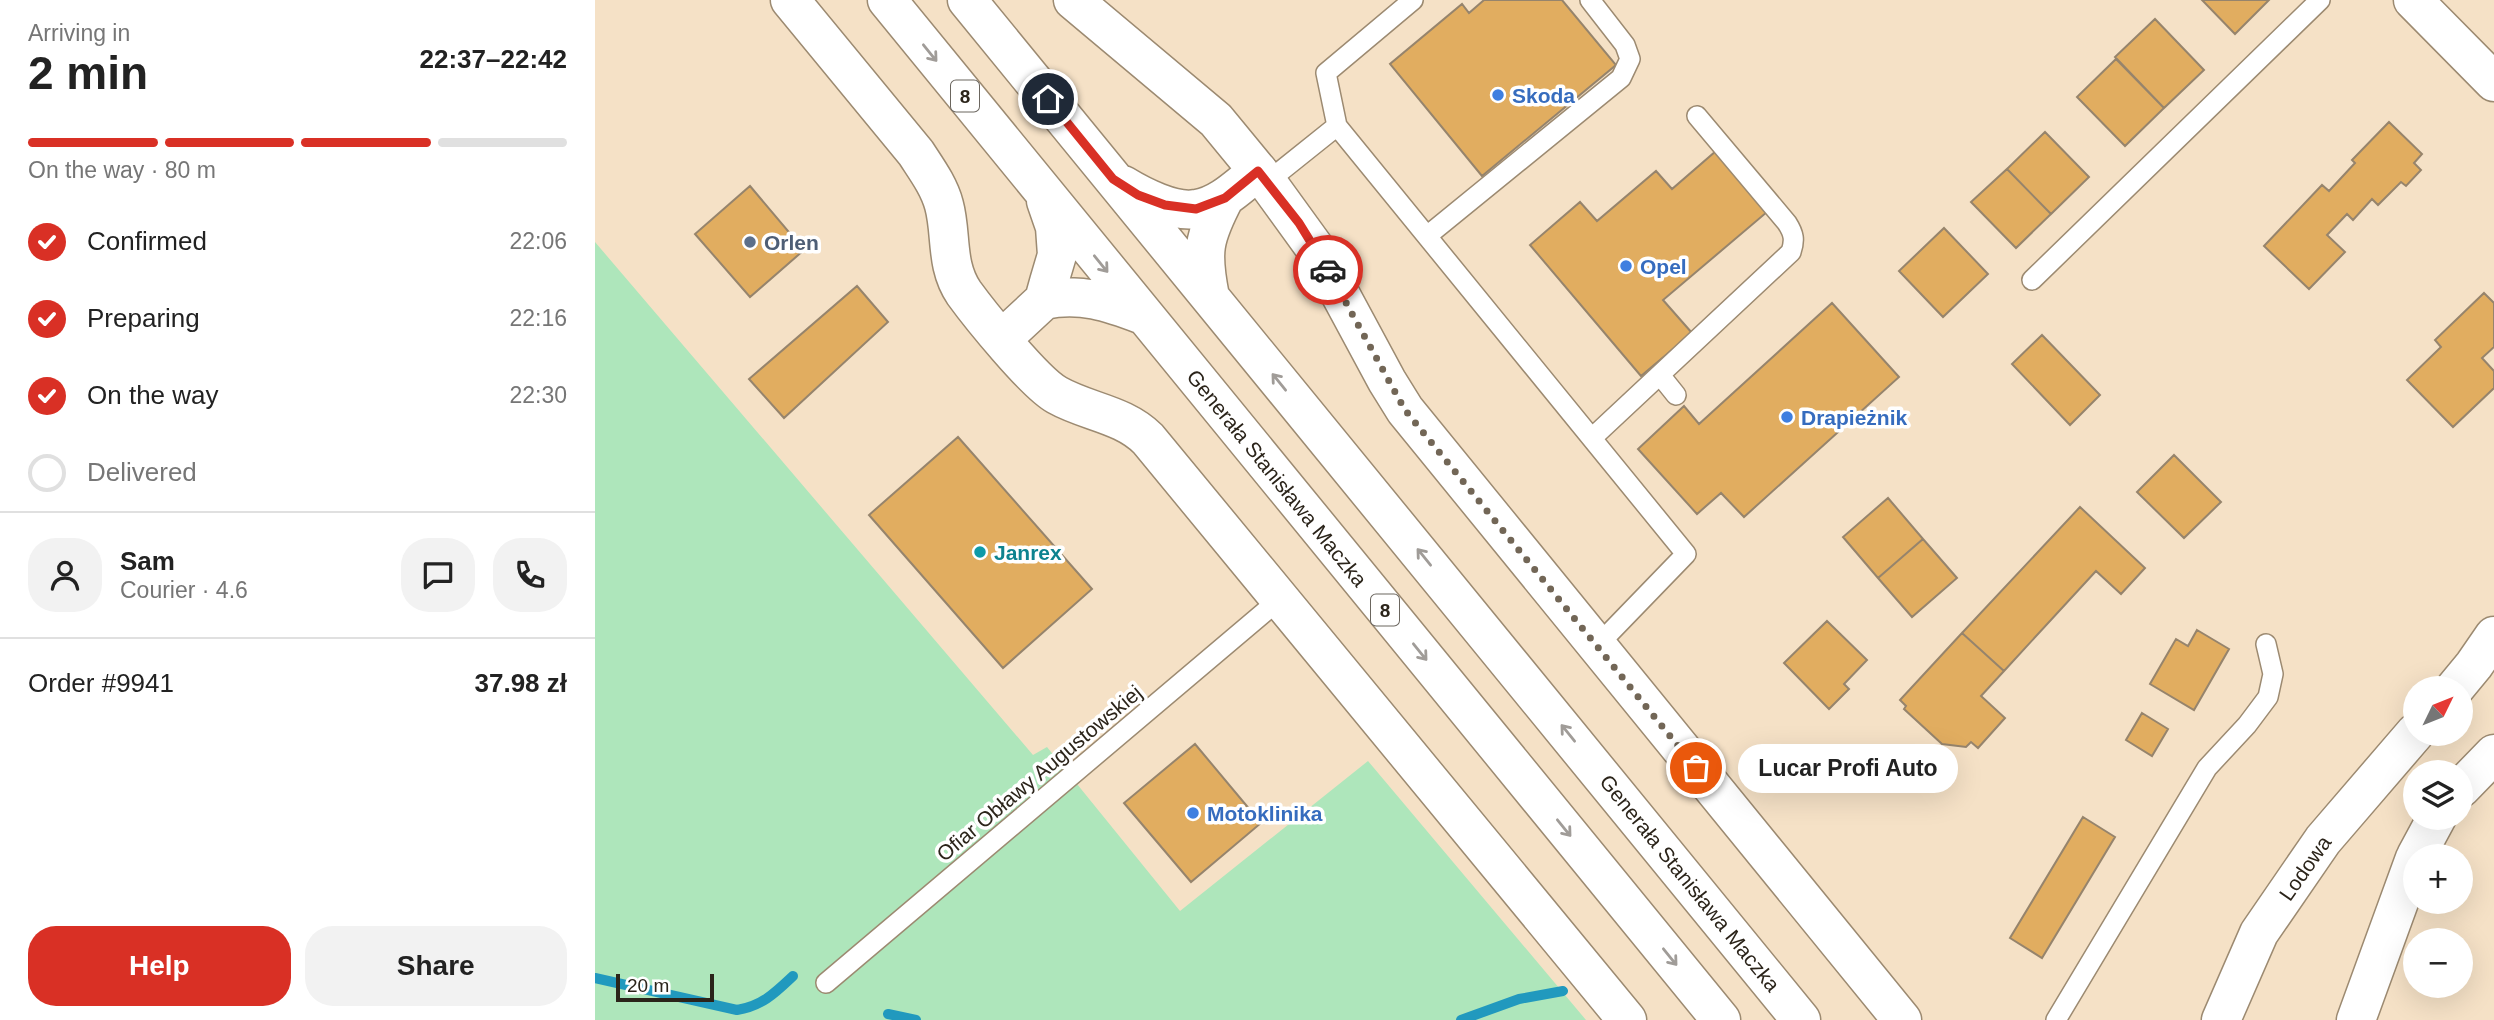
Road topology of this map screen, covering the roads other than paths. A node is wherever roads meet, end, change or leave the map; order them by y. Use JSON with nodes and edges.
{"nodes":[{"id":1,"x":790,"y":0,"type":"edge"},
{"id":2,"x":887,"y":0,"type":"edge"},
{"id":3,"x":967,"y":0,"type":"edge"},
{"id":4,"x":1073,"y":0,"type":"edge"},
{"id":5,"x":1413,"y":0,"type":"edge"},
{"id":6,"x":1590,"y":0,"type":"edge"},
{"id":7,"x":2320,"y":0,"type":"edge"},
{"id":8,"x":2413,"y":0,"type":"edge"},
{"id":9,"x":2494,"y":82,"type":"edge"},
{"id":10,"x":1697,"y":116,"type":"dead end"},
{"id":11,"x":1337,"y":126,"type":"junction"},
{"id":12,"x":1263,"y":177,"type":"junction"},
{"id":13,"x":1113,"y":179,"type":"junction"},
{"id":14,"x":1043,"y":192,"type":"junction"},
{"id":15,"x":1225,"y":198,"type":"junction"},
{"id":16,"x":1427,"y":236,"type":"junction"},
{"id":17,"x":2032,"y":280,"type":"dead end"},
{"id":18,"x":1210,"y":298,"type":"junction"},
{"id":19,"x":1044,"y":299,"type":"junction"},
{"id":20,"x":1143,"y":315,"type":"junction"},
{"id":21,"x":1002,"y":339,"type":"junction"},
{"id":22,"x":1660,"y":375,"type":"junction"},
{"id":23,"x":1677,"y":395,"type":"dead end"},
{"id":24,"x":1592,"y":439,"type":"junction"},
{"id":25,"x":1280,"y":598,"type":"junction"},
{"id":26,"x":2494,"y":636,"type":"edge"},
{"id":27,"x":2266,"y":644,"type":"dead end"},
{"id":28,"x":1596,"y":646,"type":"junction"},
{"id":29,"x":2465,"y":676,"type":"edge"},
{"id":30,"x":2404,"y":746,"type":"edge"},
{"id":31,"x":2494,"y":754,"type":"edge"},
{"id":32,"x":2473,"y":776,"type":"edge"},
{"id":33,"x":2403,"y":891,"type":"edge"},
{"id":34,"x":826,"y":983,"type":"dead end"},
{"id":35,"x":1627,"y":1020,"type":"edge"},
{"id":36,"x":1721,"y":1020,"type":"edge"},
{"id":37,"x":1801,"y":1020,"type":"edge"},
{"id":38,"x":1902,"y":1020,"type":"edge"},
{"id":39,"x":2056,"y":1020,"type":"edge"},
{"id":40,"x":2221,"y":1020,"type":"edge"},
{"id":41,"x":2357,"y":1020,"type":"edge"}],
"edges":[{"from":1,"to":21,"type":"main road"},
{"from":2,"to":14,"type":"main road","name":"Generała Stanisława Maczka","number":"8","one_way":true},
{"from":3,"to":13,"type":"main road","name":"Generała Stanisława Maczka"},
{"from":4,"to":12,"type":"main road"},
{"from":5,"to":11,"type":"lane"},
{"from":6,"to":16,"type":"lane"},
{"from":7,"to":17,"type":"lane"},
{"from":8,"to":9,"type":"main road"},
{"from":10,"to":22,"type":"lane"},
{"from":11,"to":12,"type":"lane"},
{"from":11,"to":16,"type":"lane"},
{"from":12,"to":15,"type":"main road"},
{"from":12,"to":28,"type":"main road"},
{"from":13,"to":15,"type":"main road"},
{"from":13,"to":18,"type":"main road","name":"Generała Stanisława Maczka"},
{"from":14,"to":19,"type":"main road"},
{"from":14,"to":20,"type":"main road","name":"Generała Stanisława Maczka","number":"8","one_way":true},
{"from":15,"to":18,"type":"main road"},
{"from":16,"to":24,"type":"lane"},
{"from":37,"to":18,"type":"main road","name":"Generała Stanisława Maczka","one_way":true},
{"from":19,"to":20,"type":"main road"},
{"from":19,"to":21,"type":"main road"},
{"from":20,"to":36,"type":"main road","name":"Generała Stanisława Maczka","number":"8","one_way":true},
{"from":21,"to":25,"type":"main road"},
{"from":22,"to":23,"type":"lane"},
{"from":22,"to":24,"type":"lane"},
{"from":24,"to":28,"type":"lane"},
{"from":25,"to":34,"type":"lane","name":"Ofiar Obławy Augustowskiej"},
{"from":25,"to":35,"type":"main road"},
{"from":26,"to":29,"type":"main road"},
{"from":27,"to":39,"type":"lane"},
{"from":28,"to":38,"type":"main road"},
{"from":30,"to":40,"type":"main road","name":"Lodowa"},
{"from":31,"to":32,"type":"main road"},
{"from":33,"to":41,"type":"main road"}]}
